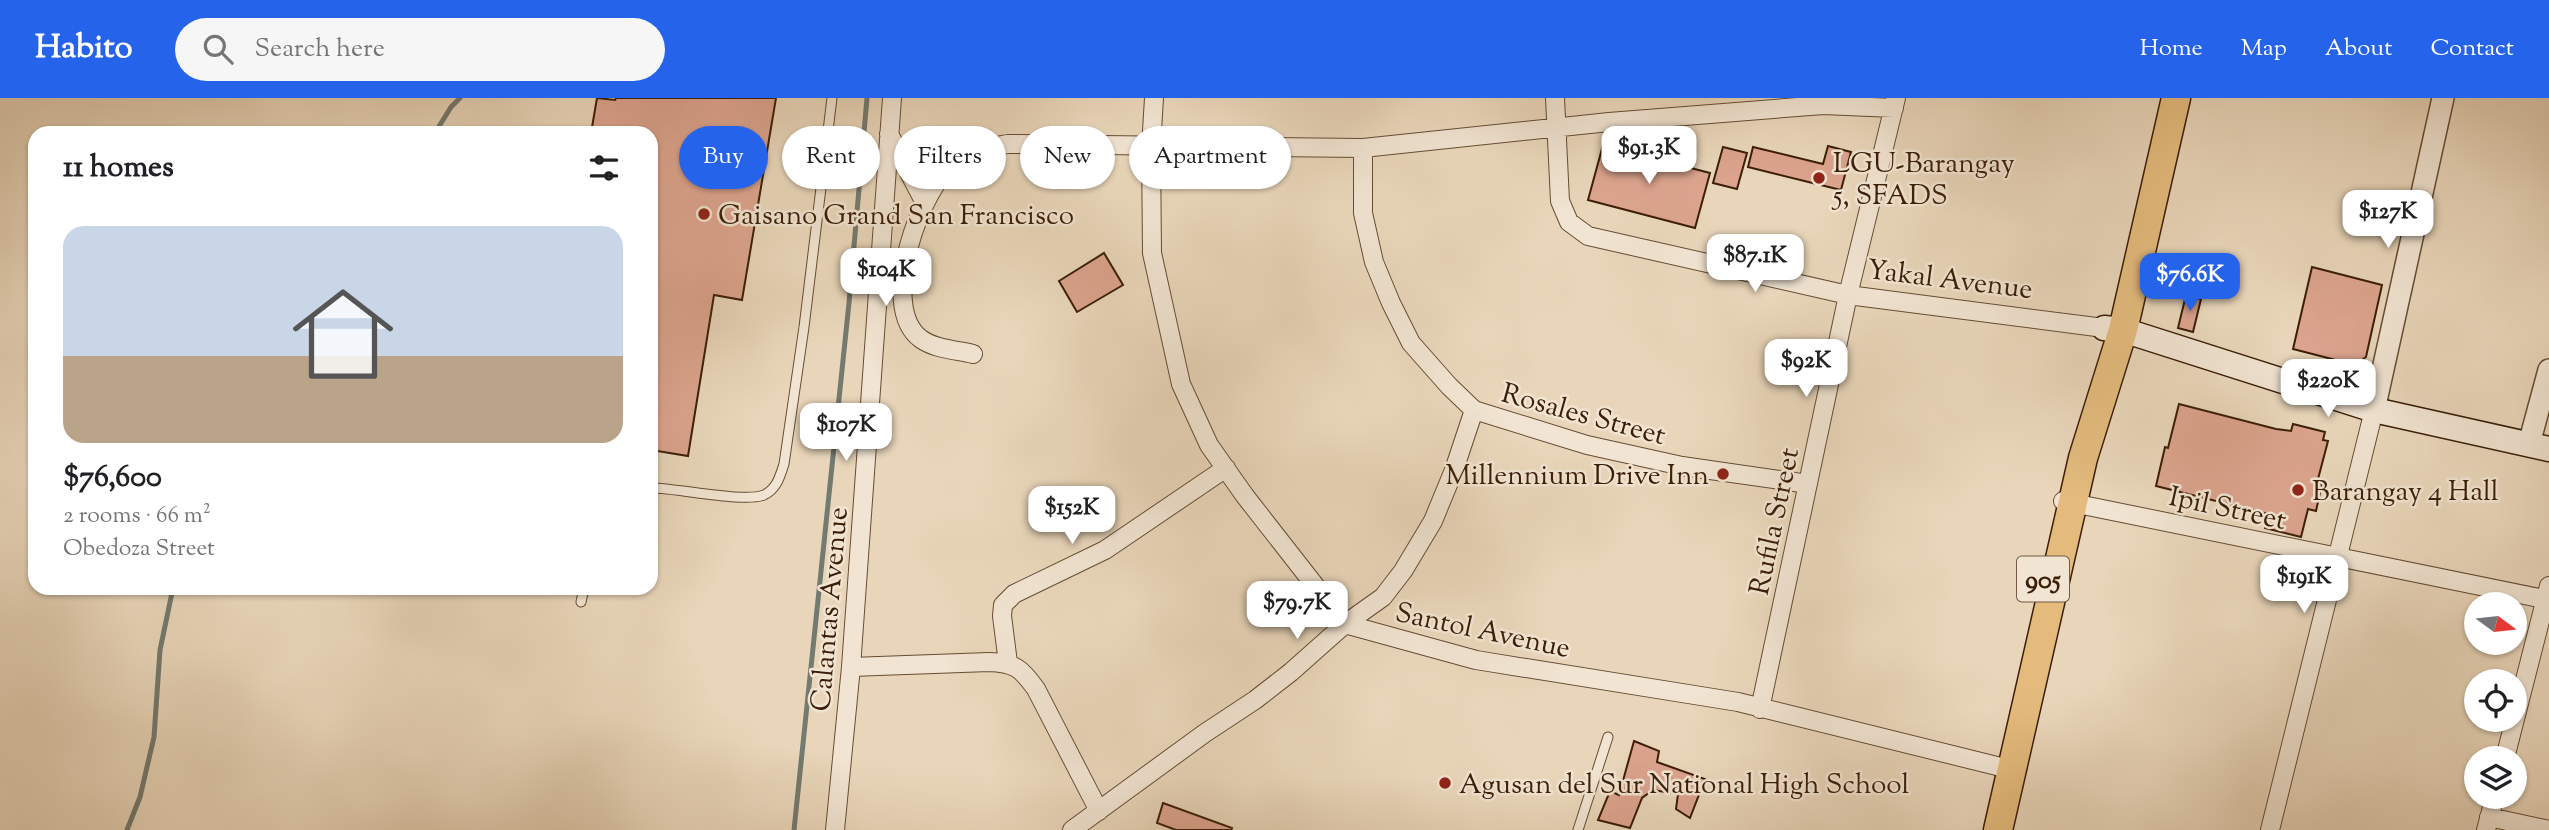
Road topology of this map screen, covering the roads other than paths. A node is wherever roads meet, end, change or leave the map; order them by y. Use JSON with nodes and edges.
{"nodes":[{"id":1,"x":832,"y":98,"type":"edge"},
{"id":2,"x":892,"y":98,"type":"edge"},
{"id":3,"x":1154,"y":98,"type":"edge"},
{"id":4,"x":1556,"y":98,"type":"edge"},
{"id":5,"x":2159,"y":98,"type":"edge"},
{"id":6,"x":2176,"y":98,"type":"edge"},
{"id":7,"x":2443,"y":98,"type":"edge"},
{"id":8,"x":1895,"y":103,"type":"edge"},
{"id":9,"x":1152,"y":126,"type":"edge"},
{"id":10,"x":1557,"y":129,"type":"junction"},
{"id":11,"x":889,"y":134,"type":"junction"},
{"id":12,"x":1129,"y":147,"type":"edge"},
{"id":13,"x":1291,"y":148,"type":"edge"},
{"id":14,"x":1363,"y":148,"type":"junction"},
{"id":15,"x":1151,"y":189,"type":"edge"},
{"id":16,"x":925,"y":203,"type":"junction"},
{"id":17,"x":1848,"y":295,"type":"junction"},
{"id":18,"x":2113,"y":329,"type":"junction"},
{"id":19,"x":973,"y":354,"type":"dead end"},
{"id":20,"x":2549,"y":370,"type":"edge"},
{"id":21,"x":1474,"y":410,"type":"junction"},
{"id":22,"x":2374,"y":410,"type":"junction"},
{"id":23,"x":2539,"y":447,"type":"edge"},
{"id":24,"x":1226,"y":468,"type":"junction"},
{"id":25,"x":1808,"y":484,"type":"junction"},
{"id":26,"x":658,"y":488,"type":"edge"},
{"id":27,"x":2066,"y":502,"type":"junction"},
{"id":28,"x":2338,"y":557,"type":"junction"},
{"id":29,"x":582,"y":595,"type":"edge"},
{"id":30,"x":2548,"y":595,"type":"edge"},
{"id":31,"x":582,"y":602,"type":"dead end"},
{"id":32,"x":1345,"y":624,"type":"junction"},
{"id":33,"x":1009,"y":663,"type":"junction"},
{"id":34,"x":851,"y":667,"type":"junction"},
{"id":35,"x":1760,"y":709,"type":"junction"},
{"id":36,"x":1608,"y":737,"type":"dead end"},
{"id":37,"x":2508,"y":746,"type":"edge"},
{"id":38,"x":2007,"y":769,"type":"junction"},
{"id":39,"x":1099,"y":811,"type":"junction"},
{"id":40,"x":2488,"y":823,"type":"edge"},
{"id":41,"x":835,"y":830,"type":"edge"},
{"id":42,"x":1072,"y":830,"type":"edge"},
{"id":43,"x":1578,"y":830,"type":"edge"},
{"id":44,"x":1984,"y":830,"type":"edge"},
{"id":45,"x":1998,"y":830,"type":"edge"},
{"id":46,"x":2270,"y":830,"type":"edge"},
{"id":47,"x":2549,"y":830,"type":"edge"}],
"edges":[{"from":1,"to":26,"type":"lane"},
{"from":2,"to":11,"type":"street","name":"Calantas Avenue"},
{"from":3,"to":9,"type":"street"},
{"from":4,"to":10,"type":"street","name":"Yakal Avenue"},
{"from":5,"to":18,"type":"main road","number":"905"},
{"from":6,"to":18,"type":"main road","number":"905"},
{"from":7,"to":22,"type":"street"},
{"from":8,"to":10,"type":"street"},
{"from":8,"to":17,"type":"street","name":"Rufila Street"},
{"from":10,"to":14,"type":"street"},
{"from":10,"to":17,"type":"street","name":"Yakal Avenue"},
{"from":11,"to":16,"type":"street"},
{"from":11,"to":34,"type":"street","name":"Calantas Avenue"},
{"from":12,"to":16,"type":"street"},
{"from":13,"to":14,"type":"street"},
{"from":14,"to":21,"type":"street","name":"Rosales Street"},
{"from":15,"to":24,"type":"street"},
{"from":16,"to":19,"type":"street"},
{"from":17,"to":18,"type":"street","name":"Yakal Avenue"},
{"from":17,"to":25,"type":"street","name":"Rufila Street"},
{"from":18,"to":22,"type":"main road"},
{"from":18,"to":27,"type":"main road","number":"905"},
{"from":20,"to":23,"type":"street"},
{"from":21,"to":25,"type":"street","name":"Rosales Street"},
{"from":21,"to":32,"type":"street"},
{"from":22,"to":23,"type":"main road"},
{"from":22,"to":28,"type":"street"},
{"from":24,"to":32,"type":"street"},
{"from":24,"to":33,"type":"street"},
{"from":25,"to":35,"type":"street","name":"Rufila Street"},
{"from":27,"to":28,"type":"street","name":"Ipil Street"},
{"from":27,"to":38,"type":"main road","number":"905"},
{"from":28,"to":30,"type":"street","name":"Ipil Street"},
{"from":28,"to":46,"type":"street"},
{"from":29,"to":31,"type":"lane"},
{"from":30,"to":37,"type":"street"},
{"from":32,"to":35,"type":"street","name":"Santol Avenue"},
{"from":32,"to":39,"type":"street"},
{"from":33,"to":34,"type":"street"},
{"from":33,"to":39,"type":"street"},
{"from":34,"to":41,"type":"street","name":"Calantas Avenue"},
{"from":35,"to":38,"type":"street","name":"Santol Avenue"},
{"from":36,"to":43,"type":"lane"},
{"from":38,"to":44,"type":"main road","number":"905"},
{"from":38,"to":45,"type":"main road","number":"905"},
{"from":39,"to":42,"type":"street"},
{"from":40,"to":47,"type":"street"}]}
